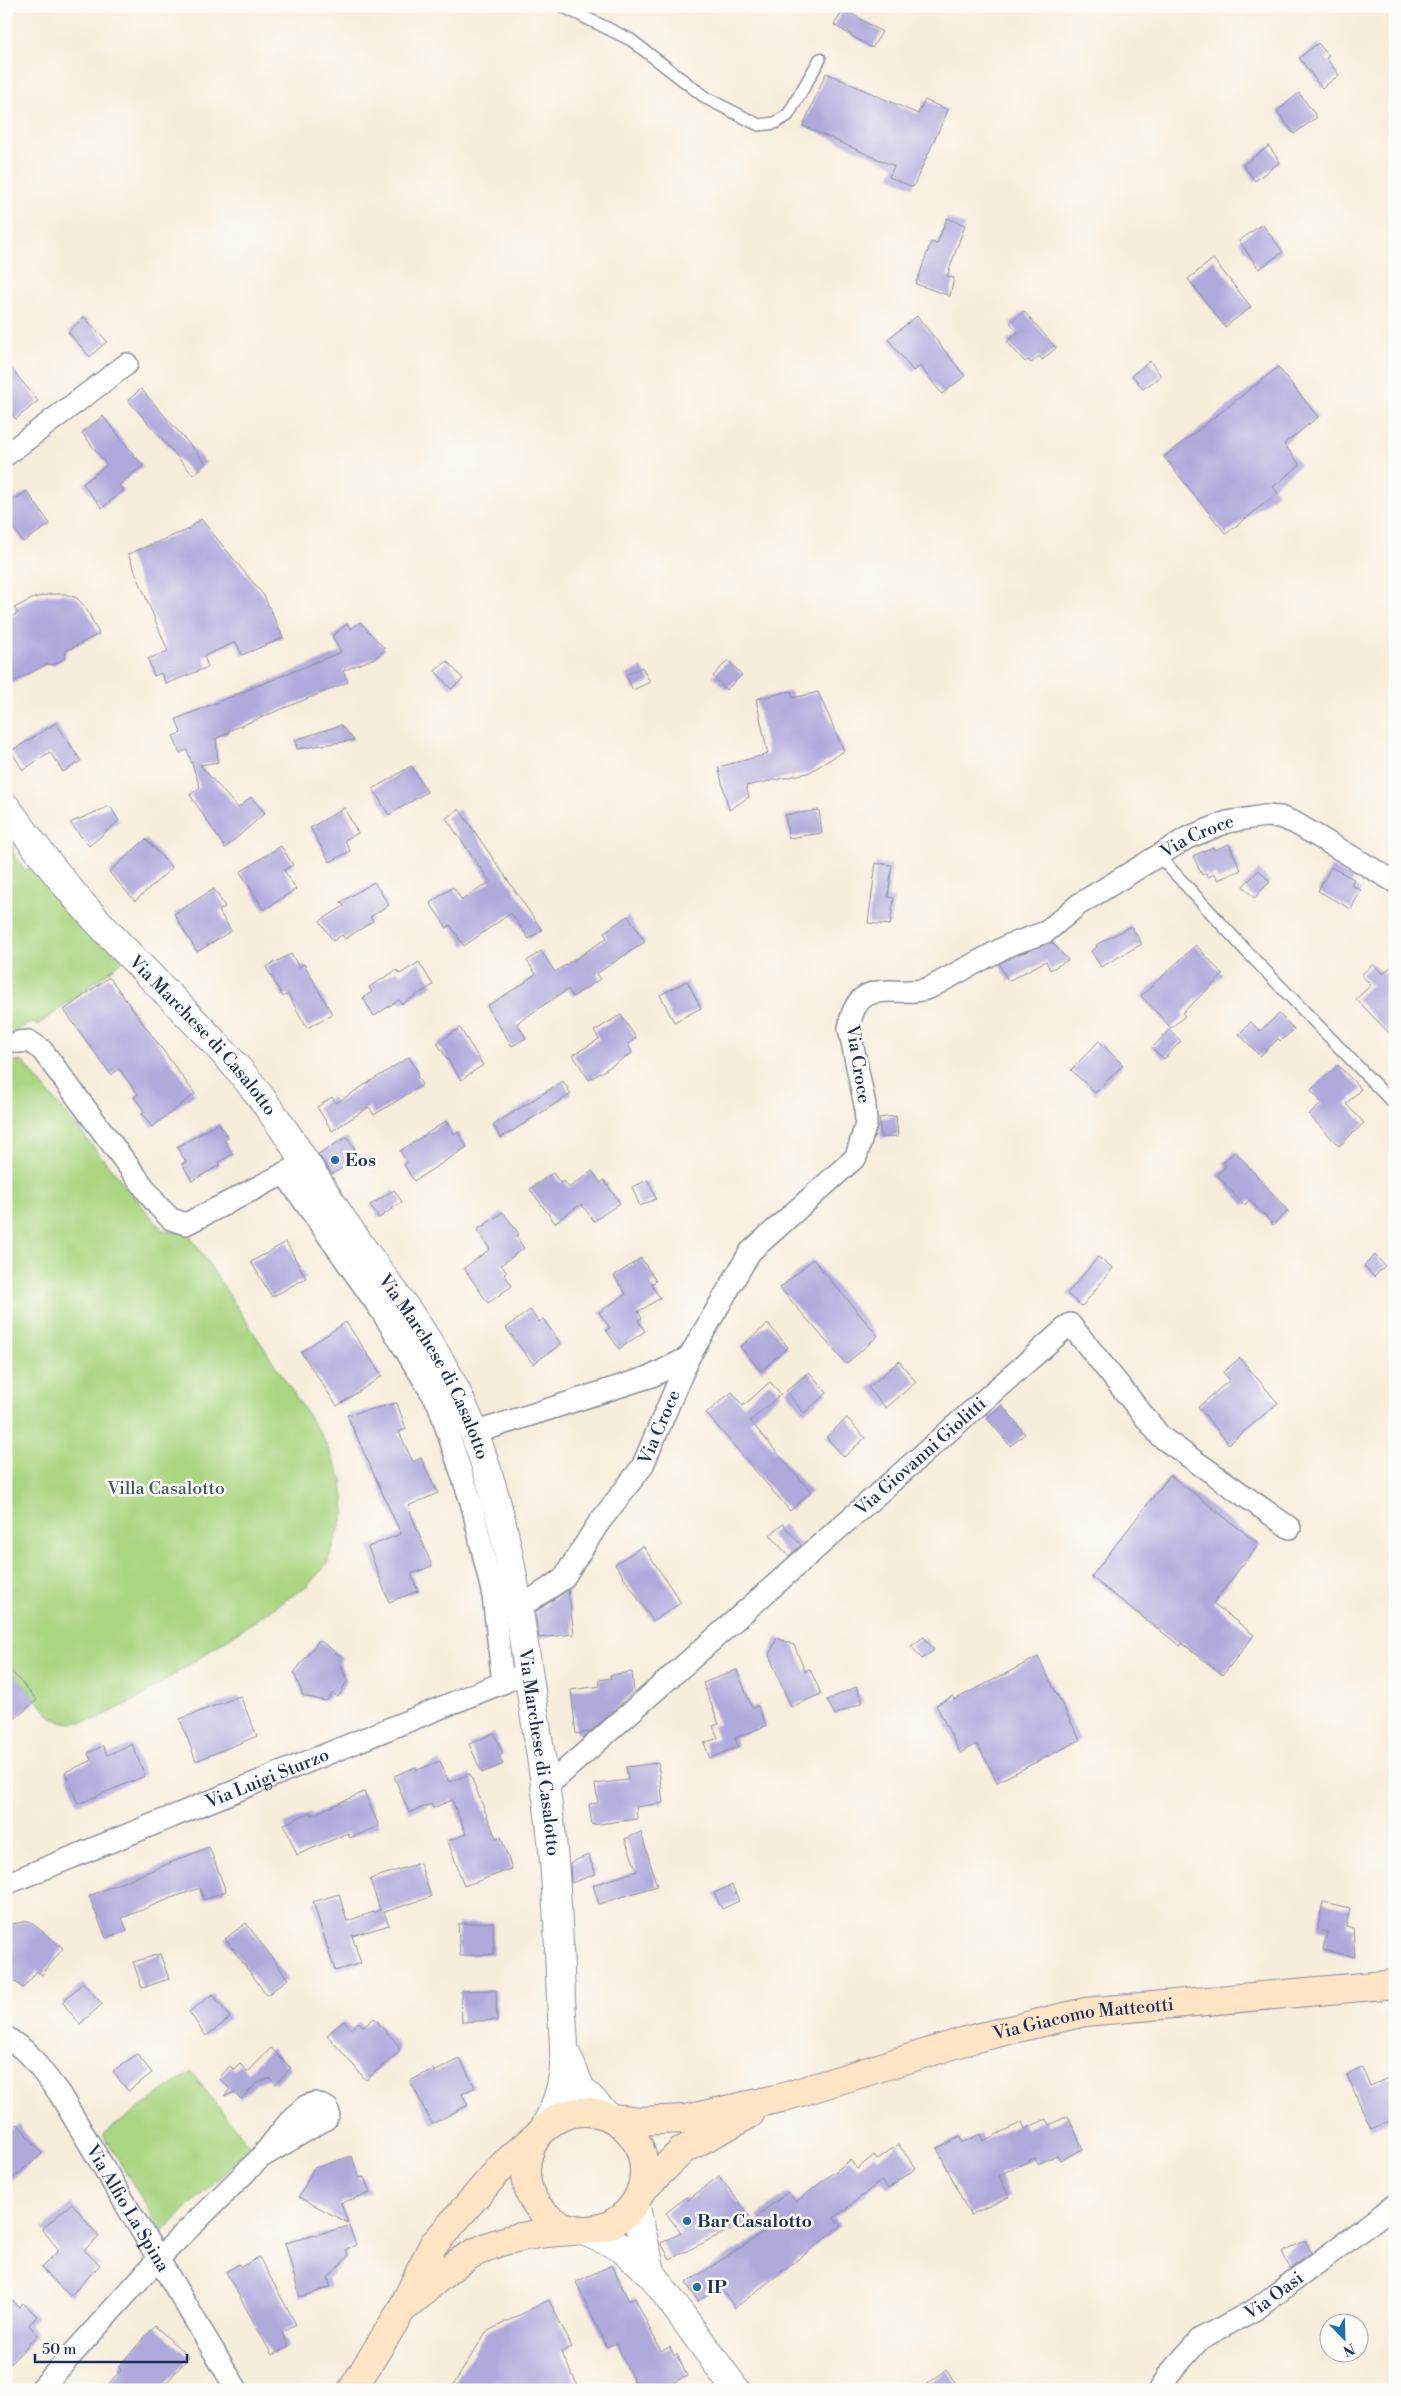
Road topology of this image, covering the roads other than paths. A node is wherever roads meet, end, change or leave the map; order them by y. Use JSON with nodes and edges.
{"nodes":[{"id":1,"x":562,"y":6,"type":"edge"},
{"id":2,"x":820,"y":59,"type":"dead end"},
{"id":3,"x":127,"y":364,"type":"dead end"},
{"id":4,"x":6,"y":455,"type":"edge"},
{"id":5,"x":6,"y":807,"type":"edge"},
{"id":6,"x":1158,"y":856,"type":"junction"},
{"id":7,"x":1395,"y":882,"type":"edge"},
{"id":8,"x":18,"y":1042,"type":"dead end"},
{"id":9,"x":1395,"y":1105,"type":"edge"},
{"id":10,"x":294,"y":1168,"type":"junction"},
{"id":11,"x":688,"y":1357,"type":"junction"},
{"id":12,"x":474,"y":1433,"type":"junction"},
{"id":13,"x":1290,"y":1528,"type":"dead end"},
{"id":14,"x":520,"y":1606,"type":"junction"},
{"id":15,"x":528,"y":1672,"type":"junction"},
{"id":16,"x":502,"y":1683,"type":"junction"},
{"id":17,"x":545,"y":1788,"type":"junction"},
{"id":18,"x":11,"y":1876,"type":"edge"},
{"id":19,"x":1395,"y":1984,"type":"edge"},
{"id":20,"x":6,"y":2037,"type":"edge"},
{"id":21,"x":566,"y":2054,"type":"junction"},
{"id":22,"x":781,"y":2098,"type":"junction"},
{"id":23,"x":610,"y":2117,"type":"junction"},
{"id":24,"x":543,"y":2130,"type":"junction"},
{"id":25,"x":260,"y":2158,"type":"dead end"},
{"id":26,"x":638,"y":2197,"type":"junction"},
{"id":27,"x":1395,"y":2205,"type":"edge"},
{"id":28,"x":581,"y":2231,"type":"junction"},
{"id":29,"x":158,"y":2259,"type":"junction"},
{"id":30,"x":652,"y":2275,"type":"junction"},
{"id":31,"x":401,"y":2311,"type":"junction"},
{"id":32,"x":40,"y":2390,"type":"edge"},
{"id":33,"x":237,"y":2390,"type":"edge"},
{"id":34,"x":352,"y":2390,"type":"edge"},
{"id":35,"x":736,"y":2390,"type":"edge"},
{"id":36,"x":1160,"y":2390,"type":"edge"}],
"edges":[{"from":1,"to":2,"type":"lane"},
{"from":3,"to":4,"type":"street"},
{"from":5,"to":10,"type":"street","name":"Via Marchese di Casalotto"},
{"from":6,"to":7,"type":"street","name":"Via Croce"},
{"from":6,"to":9,"type":"lane"},
{"from":6,"to":11,"type":"street","name":"Via Croce"},
{"from":8,"to":10,"type":"street"},
{"from":10,"to":12,"type":"street","name":"Via Marchese di Casalotto"},
{"from":10,"to":16,"type":"street"},
{"from":11,"to":12,"type":"street"},
{"from":11,"to":14,"type":"street","name":"Via Croce"},
{"from":12,"to":14,"type":"street","name":"Via Marchese di Casalotto"},
{"from":13,"to":17,"type":"street","name":"Via Giovanni Giolitti"},
{"from":14,"to":15,"type":"street","name":"Via Marchese di Casalotto"},
{"from":15,"to":16,"type":"street","name":"Via Luigi Sturzo"},
{"from":15,"to":17,"type":"street","name":"Via Marchese di Casalotto"},
{"from":16,"to":18,"type":"street","name":"Via Luigi Sturzo"},
{"from":17,"to":21,"type":"street","name":"Via Marchese di Casalotto"},
{"from":19,"to":22,"type":"main road","name":"Via Giacomo Matteotti"},
{"from":20,"to":29,"type":"street","name":"Via Alfio La Spina"},
{"from":21,"to":23,"type":"street"},
{"from":21,"to":24,"type":"street"},
{"from":22,"to":23,"type":"main road"},
{"from":22,"to":26,"type":"main road"},
{"from":23,"to":24,"type":"main road"},
{"from":23,"to":26,"type":"main road"},
{"from":24,"to":28,"type":"main road"},
{"from":24,"to":31,"type":"main road"},
{"from":25,"to":29,"type":"street"},
{"from":26,"to":28,"type":"main road"},
{"from":26,"to":30,"type":"street"},
{"from":27,"to":36,"type":"street","name":"Via Oasi"},
{"from":28,"to":30,"type":"street"},
{"from":28,"to":31,"type":"main road"},
{"from":29,"to":32,"type":"street"},
{"from":29,"to":33,"type":"street","name":"Via Alfio La Spina"},
{"from":30,"to":35,"type":"street"},
{"from":31,"to":34,"type":"main road"}]}
